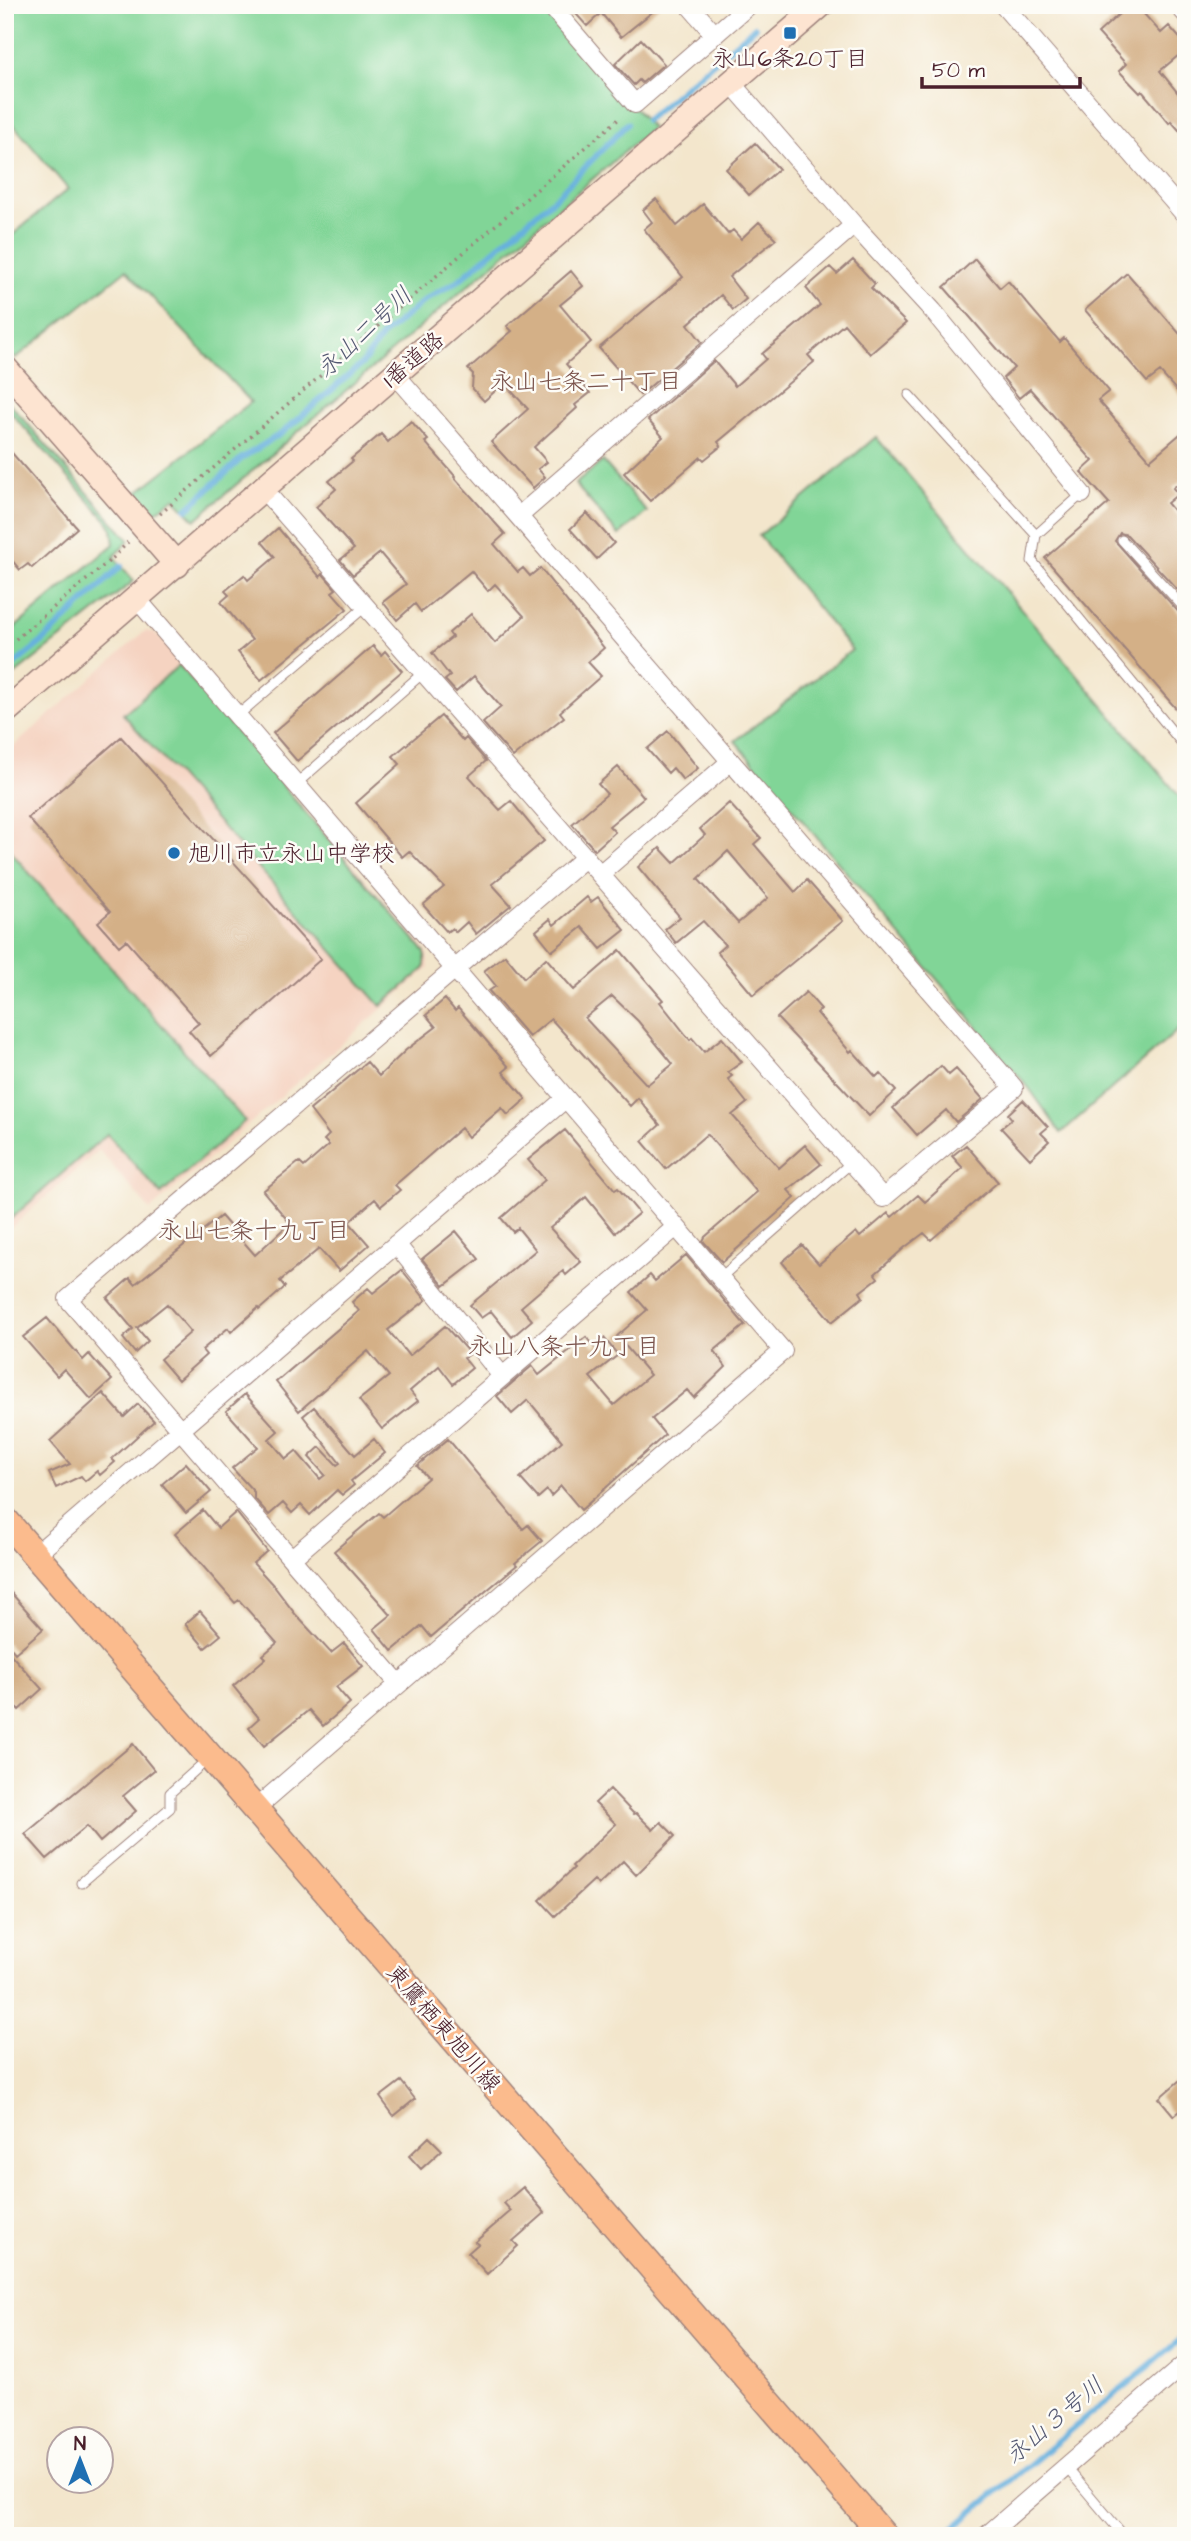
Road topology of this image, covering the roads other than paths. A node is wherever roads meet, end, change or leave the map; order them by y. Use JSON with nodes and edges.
{"nodes":[{"id":1,"x":550,"y":5,"type":"edge"},
{"id":2,"x":689,"y":5,"type":"edge"},
{"id":3,"x":749,"y":5,"type":"edge"},
{"id":4,"x":821,"y":5,"type":"edge"},
{"id":5,"x":1003,"y":5,"type":"edge"},
{"id":6,"x":1178,"y":5,"type":"edge"},
{"id":7,"x":1186,"y":14,"type":"edge"},
{"id":8,"x":715,"y":35,"type":"junction"},
{"id":9,"x":732,"y":84,"type":"junction"},
{"id":10,"x":1186,"y":216,"type":"edge"},
{"id":11,"x":854,"y":225,"type":"junction"},
{"id":12,"x":5,"y":368,"type":"edge"},
{"id":13,"x":395,"y":374,"type":"junction"},
{"id":14,"x":909,"y":395,"type":"dead end"},
{"id":15,"x":263,"y":489,"type":"junction"},
{"id":16,"x":1082,"y":494,"type":"joint"},
{"id":17,"x":519,"y":516,"type":"junction"},
{"id":18,"x":1036,"y":535,"type":"junction"},
{"id":19,"x":1122,"y":540,"type":"dead end"},
{"id":20,"x":177,"y":565,"type":"junction"},
{"id":21,"x":137,"y":599,"type":"junction"},
{"id":22,"x":366,"y":606,"type":"junction"},
{"id":23,"x":1186,"y":610,"type":"edge"},
{"id":24,"x":424,"y":672,"type":"junction"},
{"id":25,"x":5,"y":712,"type":"edge"},
{"id":26,"x":237,"y":716,"type":"junction"},
{"id":27,"x":1186,"y":748,"type":"edge"},
{"id":28,"x":730,"y":761,"type":"junction"},
{"id":29,"x":296,"y":784,"type":"junction"},
{"id":30,"x":586,"y":857,"type":"junction"},
{"id":31,"x":601,"y":873,"type":"junction"},
{"id":32,"x":454,"y":969,"type":"junction"},
{"id":33,"x":565,"y":1099,"type":"junction"},
{"id":34,"x":852,"y":1162,"type":"junction"},
{"id":35,"x":676,"y":1227,"type":"junction"},
{"id":36,"x":396,"y":1244,"type":"junction"},
{"id":37,"x":720,"y":1278,"type":"junction"},
{"id":38,"x":502,"y":1376,"type":"junction"},
{"id":39,"x":180,"y":1429,"type":"junction"},
{"id":40,"x":5,"y":1520,"type":"edge"},
{"id":41,"x":35,"y":1555,"type":"junction"},
{"id":42,"x":292,"y":1558,"type":"junction"},
{"id":43,"x":399,"y":1684,"type":"junction"},
{"id":44,"x":210,"y":1757,"type":"junction"},
{"id":45,"x":255,"y":1809,"type":"junction"},
{"id":46,"x":81,"y":1884,"type":"dead end"},
{"id":47,"x":1186,"y":2363,"type":"edge"},
{"id":48,"x":1066,"y":2467,"type":"junction"},
{"id":49,"x":884,"y":2536,"type":"edge"},
{"id":50,"x":986,"y":2536,"type":"edge"},
{"id":51,"x":1124,"y":2536,"type":"edge"}],
"edges":[{"from":1,"to":8,"type":"street"},
{"from":2,"to":8,"type":"street"},
{"from":3,"to":8,"type":"street"},
{"from":4,"to":9,"type":"street","name":"1番道路"},
{"from":5,"to":10,"type":"street"},
{"from":6,"to":7,"type":"street"},
{"from":9,"to":11,"type":"street"},
{"from":9,"to":13,"type":"street","name":"1番道路"},
{"from":11,"to":16,"type":"street"},
{"from":11,"to":17,"type":"street"},
{"from":12,"to":20,"type":"street"},
{"from":13,"to":15,"type":"street","name":"1番道路"},
{"from":13,"to":17,"type":"street"},
{"from":14,"to":18,"type":"lane"},
{"from":15,"to":20,"type":"street","name":"1番道路"},
{"from":15,"to":22,"type":"street"},
{"from":16,"to":18,"type":"lane"},
{"from":17,"to":28,"type":"street"},
{"from":18,"to":27,"type":"lane"},
{"from":19,"to":23,"type":"lane"},
{"from":20,"to":21,"type":"street","name":"1番道路"},
{"from":21,"to":25,"type":"street","name":"1番道路"},
{"from":21,"to":26,"type":"street"},
{"from":22,"to":24,"type":"street"},
{"from":22,"to":26,"type":"lane"},
{"from":24,"to":29,"type":"lane"},
{"from":24,"to":30,"type":"street"},
{"from":26,"to":29,"type":"street"},
{"from":28,"to":31,"type":"street"},
{"from":28,"to":34,"type":"street"},
{"from":29,"to":32,"type":"street"},
{"from":30,"to":31,"type":"street"},
{"from":30,"to":32,"type":"street"},
{"from":31,"to":34,"type":"street"},
{"from":32,"to":33,"type":"street"},
{"from":32,"to":39,"type":"street"},
{"from":33,"to":35,"type":"street"},
{"from":33,"to":36,"type":"street"},
{"from":34,"to":37,"type":"lane"},
{"from":35,"to":37,"type":"street"},
{"from":35,"to":38,"type":"street"},
{"from":36,"to":38,"type":"street"},
{"from":36,"to":39,"type":"street"},
{"from":37,"to":43,"type":"street"},
{"from":38,"to":42,"type":"street"},
{"from":39,"to":41,"type":"street"},
{"from":39,"to":42,"type":"street"},
{"from":40,"to":41,"type":"main road","name":"東鷹栖東旭川線"},
{"from":41,"to":44,"type":"main road","name":"東鷹栖東旭川線"},
{"from":42,"to":43,"type":"street"},
{"from":43,"to":45,"type":"street"},
{"from":44,"to":45,"type":"main road","name":"東鷹栖東旭川線"},
{"from":44,"to":46,"type":"lane"},
{"from":45,"to":49,"type":"main road","name":"東鷹栖東旭川線"},
{"from":47,"to":48,"type":"street"},
{"from":48,"to":50,"type":"street"},
{"from":48,"to":51,"type":"lane"}]}
